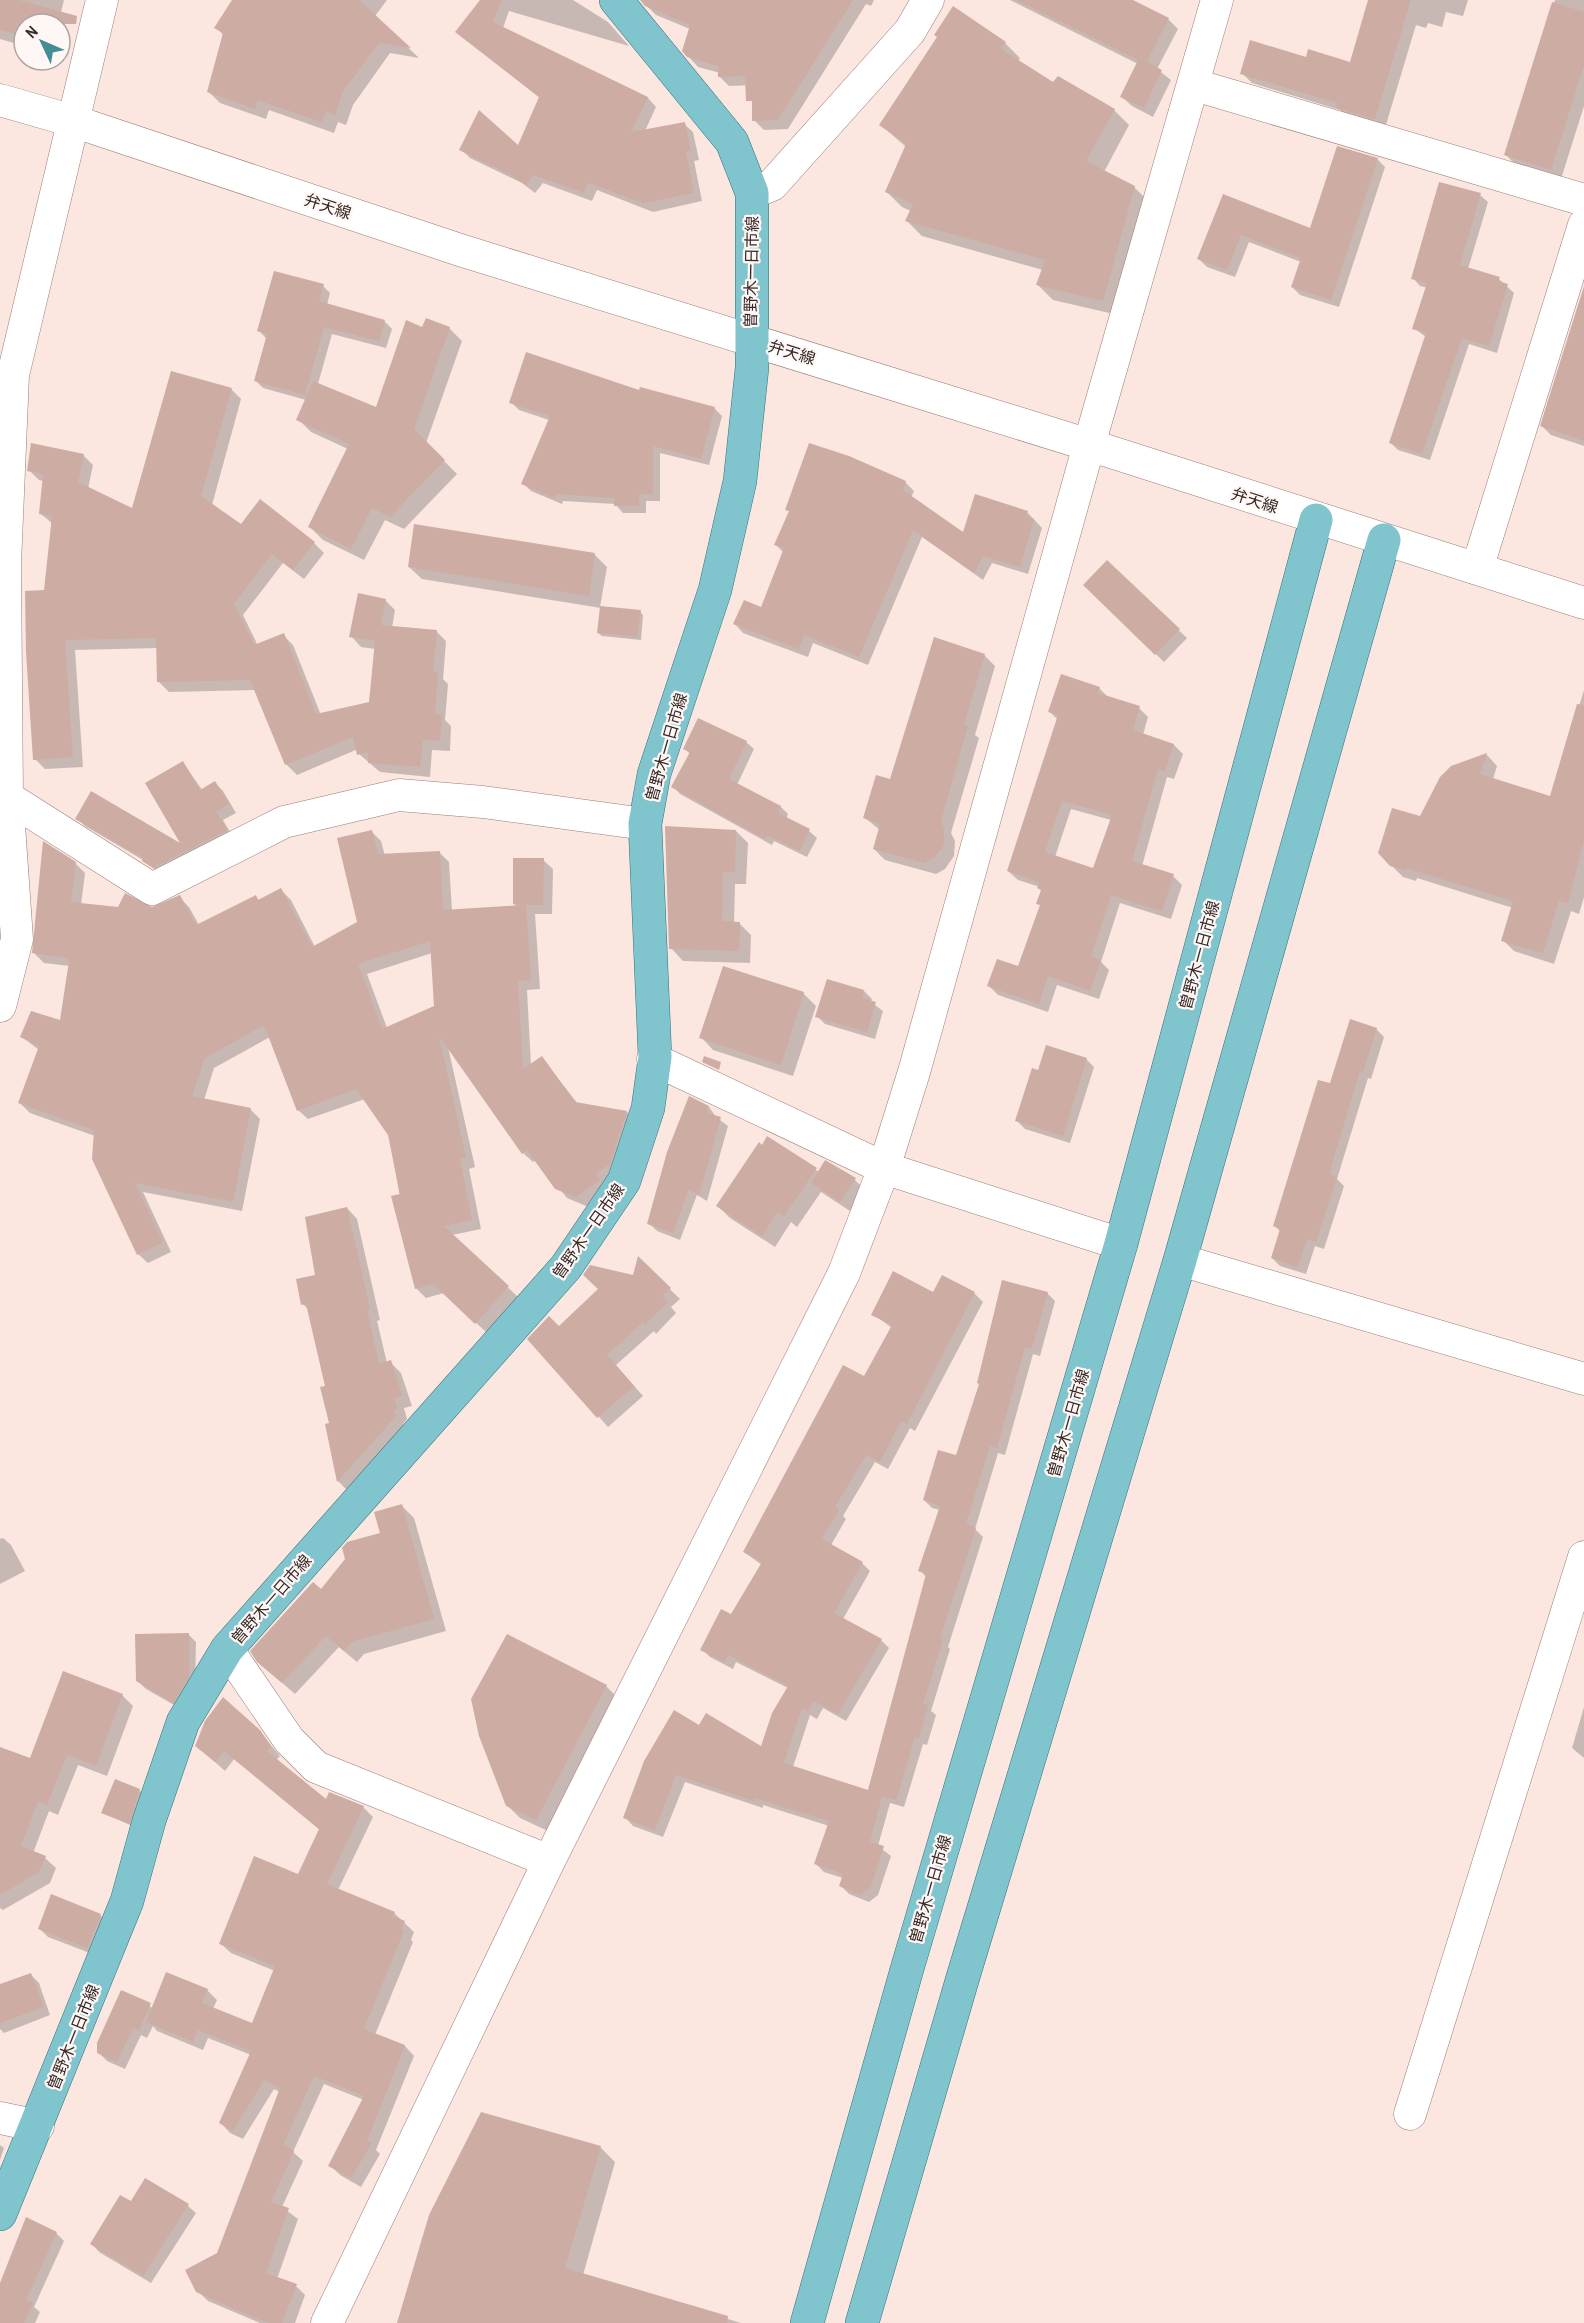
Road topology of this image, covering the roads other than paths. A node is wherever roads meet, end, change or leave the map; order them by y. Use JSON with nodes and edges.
{"nodes":[{"id":1,"x":102,"y":0,"type":"edge"},
{"id":2,"x":616,"y":0,"type":"edge"},
{"id":3,"x":928,"y":0,"type":"edge"},
{"id":4,"x":1210,"y":3,"type":"edge"},
{"id":5,"x":1195,"y":84,"type":"junction"},
{"id":6,"x":0,"y":100,"type":"edge"},
{"id":7,"x":73,"y":121,"type":"junction"},
{"id":8,"x":752,"y":193,"type":"junction"},
{"id":9,"x":1584,"y":200,"type":"edge"},
{"id":10,"x":1584,"y":225,"type":"edge"},
{"id":11,"x":750,"y":339,"type":"junction"},
{"id":12,"x":1089,"y":445,"type":"junction"},
{"id":13,"x":1316,"y":520,"type":"junction"},
{"id":14,"x":1384,"y":540,"type":"junction"},
{"id":15,"x":1477,"y":569,"type":"junction"},
{"id":16,"x":1584,"y":603,"type":"edge"},
{"id":17,"x":7,"y":797,"type":"junction"},
{"id":18,"x":645,"y":824,"type":"junction"},
{"id":19,"x":0,"y":1006,"type":"edge"},
{"id":20,"x":653,"y":1059,"type":"junction"},
{"id":21,"x":884,"y":1168,"type":"junction"},
{"id":22,"x":1121,"y":1244,"type":"junction"},
{"id":23,"x":1180,"y":1260,"type":"junction"},
{"id":24,"x":1584,"y":1379,"type":"edge"},
{"id":25,"x":1584,"y":1557,"type":"edge"},
{"id":26,"x":1575,"y":1621,"type":"edge"},
{"id":27,"x":227,"y":1649,"type":"junction"},
{"id":28,"x":549,"y":1861,"type":"junction"},
{"id":29,"x":1410,"y":2114,"type":"dead end"},
{"id":30,"x":0,"y":2118,"type":"edge"},
{"id":31,"x":38,"y":2126,"type":"junction"},
{"id":32,"x":0,"y":2214,"type":"edge"},
{"id":33,"x":327,"y":2323,"type":"edge"},
{"id":34,"x":807,"y":2323,"type":"edge"},
{"id":35,"x":862,"y":2323,"type":"edge"}],
"edges":[{"from":1,"to":7,"type":"street"},
{"from":2,"to":8,"type":"main road","name":"曽野木一日市線"},
{"from":3,"to":8,"type":"street"},
{"from":4,"to":5,"type":"street"},
{"from":5,"to":9,"type":"street"},
{"from":5,"to":12,"type":"street"},
{"from":6,"to":7,"type":"street","name":"弁天線"},
{"from":7,"to":11,"type":"street","name":"弁天線"},
{"from":7,"to":17,"type":"street"},
{"from":8,"to":11,"type":"main road","name":"曽野木一日市線"},
{"from":10,"to":15,"type":"street"},
{"from":11,"to":12,"type":"street","name":"弁天線"},
{"from":11,"to":18,"type":"main road","name":"曽野木一日市線"},
{"from":12,"to":13,"type":"street","name":"弁天線"},
{"from":12,"to":21,"type":"street"},
{"from":13,"to":14,"type":"street","name":"弁天線"},
{"from":13,"to":22,"type":"main road","name":"曽野木一日市線"},
{"from":14,"to":15,"type":"street","name":"弁天線"},
{"from":14,"to":23,"type":"main road"},
{"from":15,"to":16,"type":"street","name":"弁天線"},
{"from":17,"to":18,"type":"street"},
{"from":17,"to":19,"type":"street"},
{"from":18,"to":20,"type":"main road","name":"曽野木一日市線"},
{"from":20,"to":21,"type":"street"},
{"from":20,"to":27,"type":"main road","name":"曽野木一日市線"},
{"from":21,"to":22,"type":"street"},
{"from":21,"to":28,"type":"street"},
{"from":22,"to":34,"type":"main road","name":"曽野木一日市線"},
{"from":23,"to":24,"type":"street"},
{"from":23,"to":35,"type":"main road"},
{"from":25,"to":26,"type":"street"},
{"from":26,"to":29,"type":"street"},
{"from":27,"to":28,"type":"street"},
{"from":27,"to":31,"type":"main road","name":"曽野木一日市線"},
{"from":28,"to":33,"type":"street"},
{"from":30,"to":31,"type":"street"},
{"from":31,"to":32,"type":"main road","name":"曽野木一日市線"}]}
